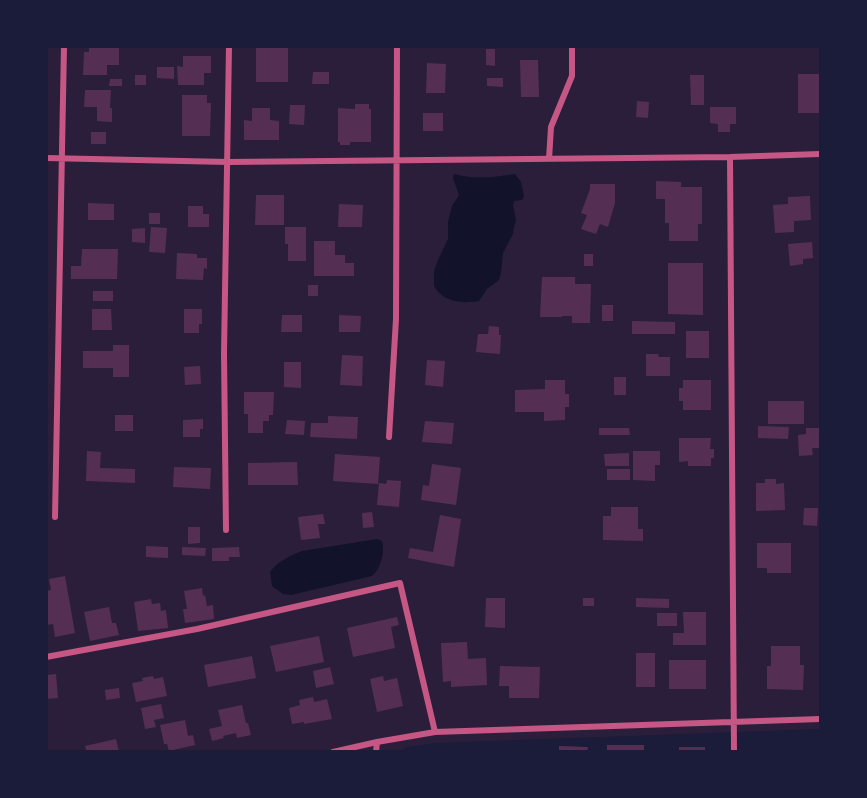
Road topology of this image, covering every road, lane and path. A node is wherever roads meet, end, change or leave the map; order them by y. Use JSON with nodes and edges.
{"nodes":[{"id":1,"x":64,"y":46,"type":"edge"},
{"id":2,"x":229,"y":46,"type":"edge"},
{"id":3,"x":396,"y":46,"type":"edge"},
{"id":4,"x":572,"y":46,"type":"edge"},
{"id":5,"x":820,"y":154,"type":"edge"},
{"id":6,"x":730,"y":157,"type":"junction"},
{"id":7,"x":46,"y":158,"type":"edge"},
{"id":8,"x":62,"y":158,"type":"junction"},
{"id":9,"x":549,"y":159,"type":"junction"},
{"id":10,"x":396,"y":161,"type":"junction"},
{"id":11,"x":228,"y":162,"type":"junction"},
{"id":12,"x":389,"y":437,"type":"dead end"},
{"id":13,"x":55,"y":517,"type":"dead end"},
{"id":14,"x":226,"y":530,"type":"dead end"},
{"id":15,"x":46,"y":657,"type":"edge"},
{"id":16,"x":820,"y":719,"type":"edge"},
{"id":17,"x":734,"y":722,"type":"junction"},
{"id":18,"x":435,"y":732,"type":"junction"},
{"id":19,"x":377,"y":742,"type":"junction"},
{"id":20,"x":333,"y":752,"type":"edge"},
{"id":21,"x":376,"y":752,"type":"edge"},
{"id":22,"x":734,"y":752,"type":"edge"}],
"edges":[{"from":1,"to":8,"type":"street"},
{"from":2,"to":11,"type":"street"},
{"from":3,"to":10,"type":"street"},
{"from":4,"to":9,"type":"street"},
{"from":5,"to":6,"type":"street"},
{"from":6,"to":9,"type":"street"},
{"from":6,"to":17,"type":"street"},
{"from":7,"to":8,"type":"street"},
{"from":8,"to":11,"type":"street"},
{"from":8,"to":13,"type":"street"},
{"from":9,"to":10,"type":"street"},
{"from":10,"to":11,"type":"street"},
{"from":10,"to":12,"type":"street"},
{"from":11,"to":14,"type":"street"},
{"from":15,"to":18,"type":"street"},
{"from":16,"to":17,"type":"street"},
{"from":17,"to":18,"type":"street"},
{"from":17,"to":22,"type":"street"},
{"from":18,"to":19,"type":"street"},
{"from":19,"to":20,"type":"street"},
{"from":19,"to":21,"type":"street"}]}
